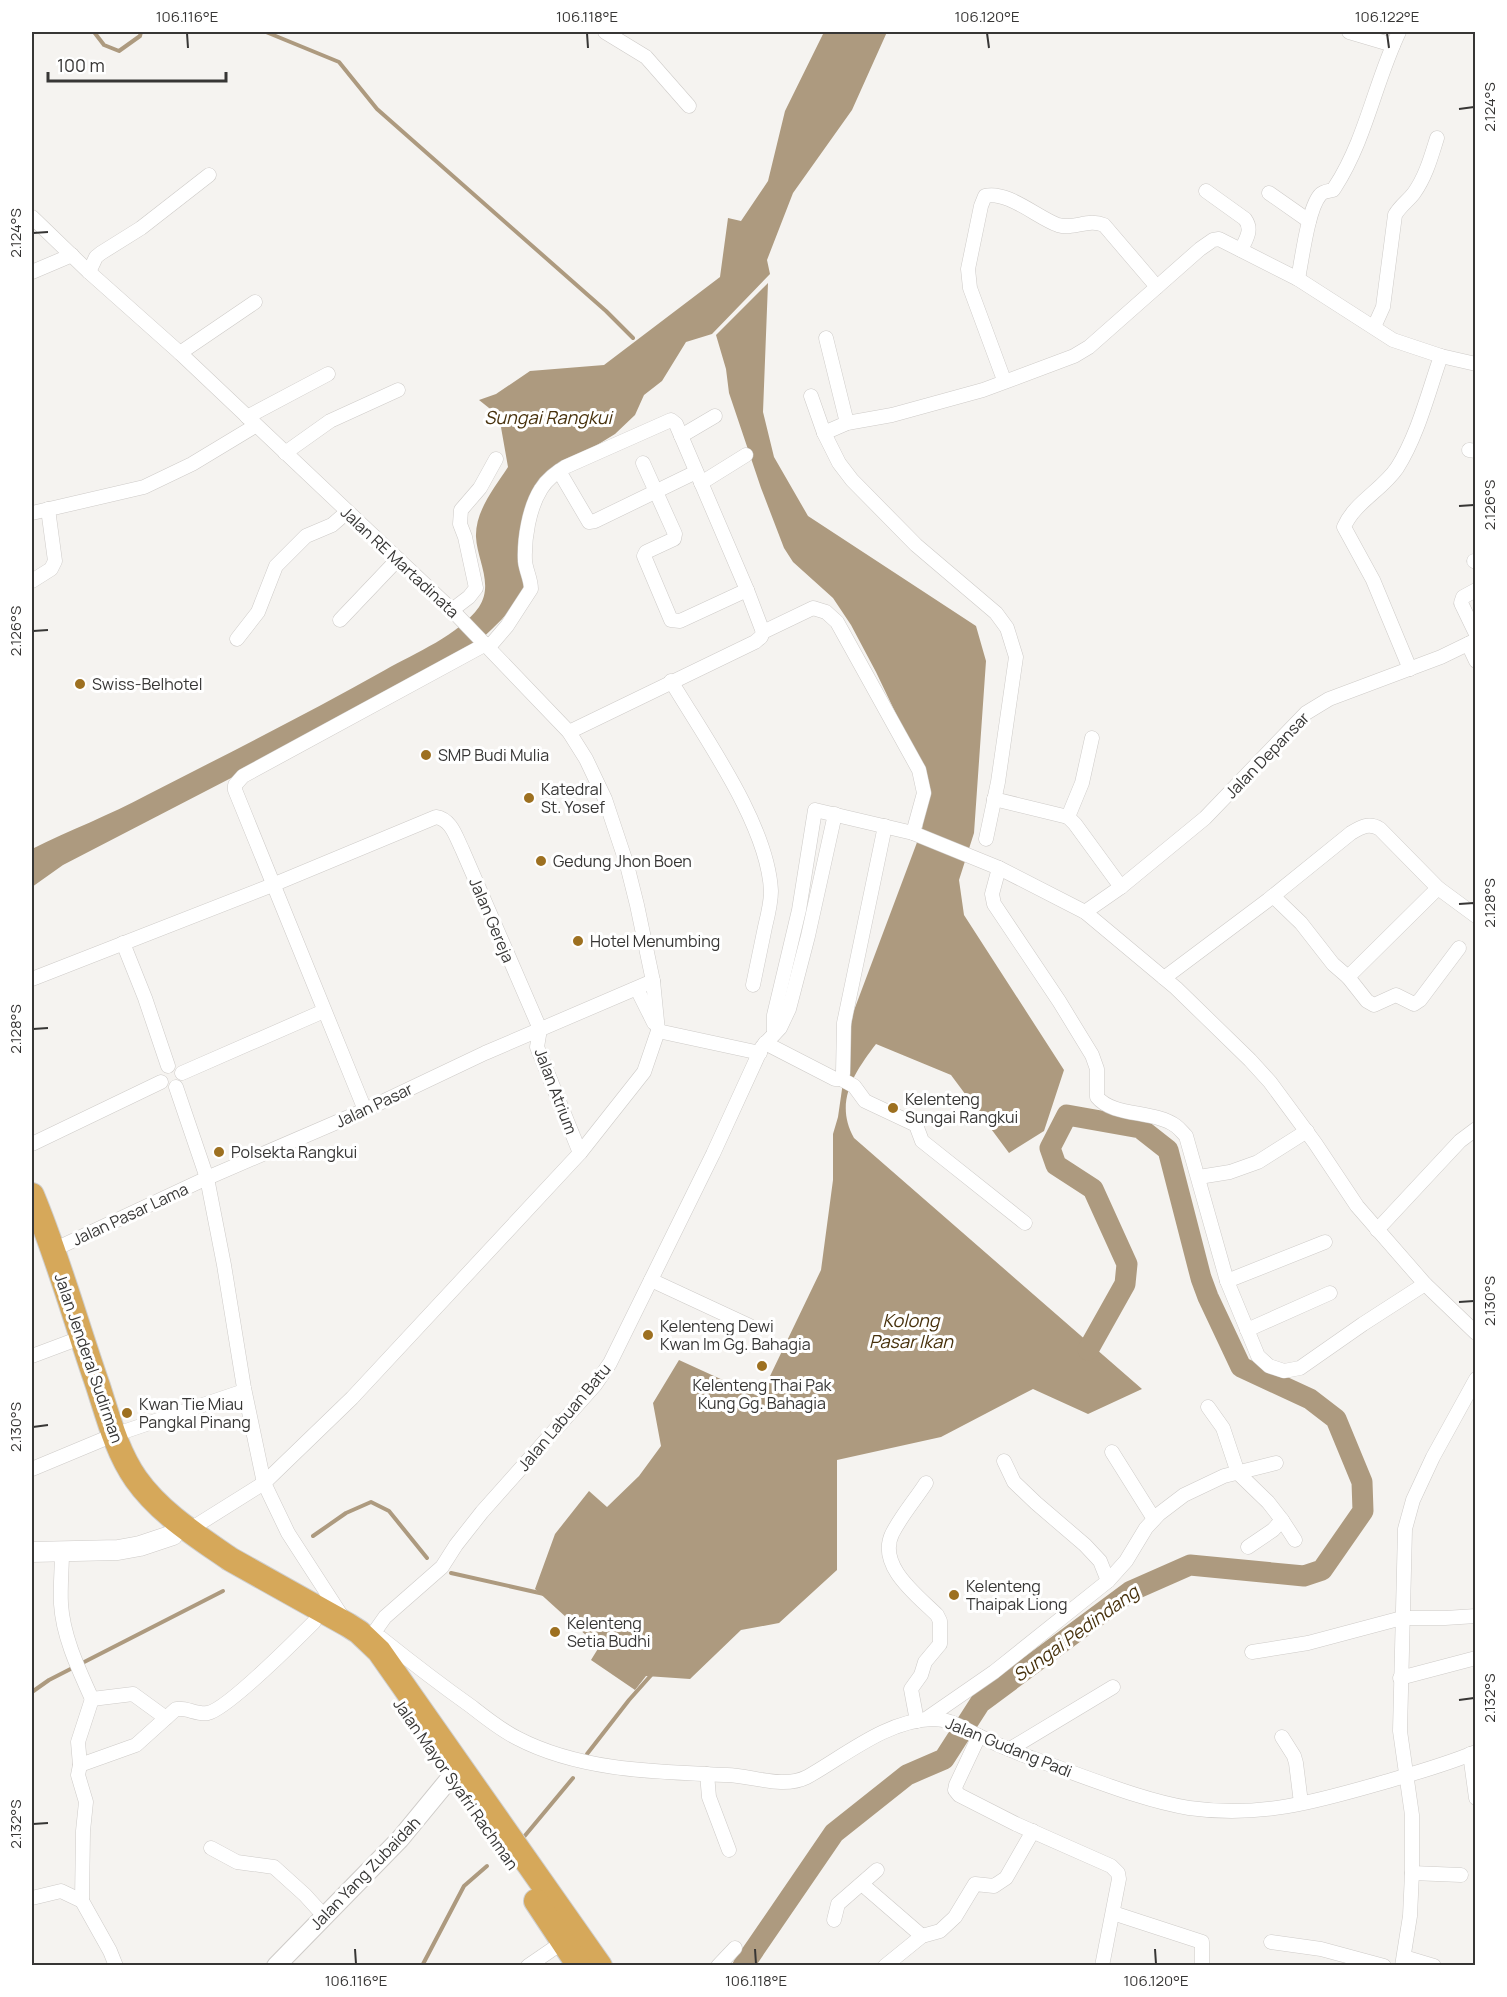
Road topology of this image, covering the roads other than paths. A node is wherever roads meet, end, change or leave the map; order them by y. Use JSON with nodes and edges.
{"nodes":[{"id":1,"x":605,"y":32,"type":"edge"},
{"id":2,"x":1349,"y":32,"type":"edge"},
{"id":3,"x":1400,"y":32,"type":"edge"},
{"id":4,"x":1368,"y":35,"type":"edge"},
{"id":5,"x":1393,"y":45,"type":"junction"},
{"id":6,"x":688,"y":106,"type":"dead end"},
{"id":7,"x":1437,"y":138,"type":"dead end"},
{"id":8,"x":209,"y":175,"type":"dead end"},
{"id":9,"x":1206,"y":190,"type":"dead end"},
{"id":10,"x":1269,"y":193,"type":"dead end"},
{"id":11,"x":32,"y":217,"type":"edge"},
{"id":12,"x":1309,"y":221,"type":"junction"},
{"id":13,"x":1241,"y":250,"type":"junction"},
{"id":14,"x":72,"y":255,"type":"junction"},
{"id":15,"x":32,"y":272,"type":"edge"},
{"id":16,"x":89,"y":272,"type":"junction"},
{"id":17,"x":1298,"y":279,"type":"junction"},
{"id":18,"x":1157,"y":287,"type":"junction"},
{"id":19,"x":255,"y":302,"type":"dead end"},
{"id":20,"x":1374,"y":327,"type":"junction"},
{"id":21,"x":826,"y":338,"type":"dead end"},
{"id":22,"x":180,"y":353,"type":"junction"},
{"id":23,"x":1441,"y":356,"type":"junction"},
{"id":24,"x":1476,"y":364,"type":"edge"},
{"id":25,"x":328,"y":374,"type":"dead end"},
{"id":26,"x":1004,"y":380,"type":"junction"},
{"id":27,"x":398,"y":390,"type":"dead end"},
{"id":28,"x":811,"y":396,"type":"dead end"},
{"id":29,"x":715,"y":416,"type":"dead end"},
{"id":30,"x":251,"y":422,"type":"junction"},
{"id":31,"x":847,"y":423,"type":"junction"},
{"id":32,"x":824,"y":433,"type":"junction"},
{"id":33,"x":681,"y":436,"type":"junction"},
{"id":34,"x":285,"y":453,"type":"junction"},
{"id":35,"x":746,"y":455,"type":"dead end"},
{"id":36,"x":496,"y":459,"type":"dead end"},
{"id":37,"x":643,"y":463,"type":"dead end"},
{"id":38,"x":559,"y":471,"type":"junction"},
{"id":39,"x":698,"y":478,"type":"junction"},
{"id":40,"x":656,"y":491,"type":"junction"},
{"id":41,"x":48,"y":509,"type":"junction"},
{"id":42,"x":347,"y":512,"type":"junction"},
{"id":43,"x":32,"y":513,"type":"edge"},
{"id":44,"x":398,"y":560,"type":"junction"},
{"id":45,"x":32,"y":581,"type":"edge"},
{"id":46,"x":747,"y":590,"type":"junction"},
{"id":47,"x":1476,"y":591,"type":"edge"},
{"id":48,"x":452,"y":610,"type":"junction"},
{"id":49,"x":340,"y":620,"type":"dead end"},
{"id":50,"x":763,"y":632,"type":"junction"},
{"id":51,"x":237,"y":639,"type":"dead end"},
{"id":52,"x":1473,"y":639,"type":"edge"},
{"id":53,"x":486,"y":644,"type":"junction"},
{"id":54,"x":1476,"y":661,"type":"edge"},
{"id":55,"x":1410,"y":669,"type":"junction"},
{"id":56,"x":671,"y":681,"type":"junction"},
{"id":57,"x":569,"y":732,"type":"junction"},
{"id":58,"x":1092,"y":738,"type":"dead end"},
{"id":59,"x":994,"y":799,"type":"junction"},
{"id":60,"x":835,"y":814,"type":"junction"},
{"id":61,"x":1068,"y":818,"type":"junction"},
{"id":62,"x":885,"y":826,"type":"junction"},
{"id":63,"x":914,"y":833,"type":"junction"},
{"id":64,"x":986,"y":840,"type":"dead end"},
{"id":65,"x":999,"y":868,"type":"junction"},
{"id":66,"x":273,"y":884,"type":"junction"},
{"id":67,"x":1121,"y":887,"type":"junction"},
{"id":68,"x":1438,"y":888,"type":"junction"},
{"id":69,"x":1273,"y":896,"type":"junction"},
{"id":70,"x":799,"y":910,"type":"junction"},
{"id":71,"x":813,"y":912,"type":"junction"},
{"id":72,"x":1085,"y":912,"type":"junction"},
{"id":73,"x":1476,"y":916,"type":"edge"},
{"id":74,"x":801,"y":935,"type":"junction"},
{"id":75,"x":123,"y":943,"type":"junction"},
{"id":76,"x":1459,"y":948,"type":"dead end"},
{"id":77,"x":1348,"y":977,"type":"junction"},
{"id":78,"x":32,"y":978,"type":"edge"},
{"id":79,"x":1164,"y":978,"type":"junction"},
{"id":80,"x":653,"y":981,"type":"junction"},
{"id":81,"x":753,"y":985,"type":"dead end"},
{"id":82,"x":637,"y":989,"type":"junction"},
{"id":83,"x":324,"y":1011,"type":"junction"},
{"id":84,"x":540,"y":1029,"type":"junction"},
{"id":85,"x":658,"y":1031,"type":"junction"},
{"id":86,"x":766,"y":1043,"type":"junction"},
{"id":87,"x":168,"y":1066,"type":"junction"},
{"id":88,"x":182,"y":1073,"type":"junction"},
{"id":89,"x":846,"y":1081,"type":"junction"},
{"id":90,"x":161,"y":1082,"type":"junction"},
{"id":91,"x":176,"y":1087,"type":"junction"},
{"id":92,"x":365,"y":1110,"type":"junction"},
{"id":93,"x":1476,"y":1129,"type":"edge"},
{"id":94,"x":1307,"y":1131,"type":"junction"},
{"id":95,"x":32,"y":1144,"type":"edge"},
{"id":96,"x":580,"y":1153,"type":"junction"},
{"id":97,"x":207,"y":1178,"type":"junction"},
{"id":98,"x":1199,"y":1178,"type":"junction"},
{"id":99,"x":32,"y":1195,"type":"edge"},
{"id":100,"x":1025,"y":1223,"type":"dead end"},
{"id":101,"x":32,"y":1225,"type":"edge"},
{"id":102,"x":1377,"y":1230,"type":"junction"},
{"id":103,"x":1325,"y":1242,"type":"dead end"},
{"id":104,"x":53,"y":1250,"type":"junction"},
{"id":105,"x":651,"y":1280,"type":"junction"},
{"id":106,"x":1227,"y":1281,"type":"junction"},
{"id":107,"x":1425,"y":1284,"type":"junction"},
{"id":108,"x":1330,"y":1293,"type":"dead end"},
{"id":109,"x":750,"y":1326,"type":"dead end"},
{"id":110,"x":1247,"y":1330,"type":"junction"},
{"id":111,"x":1476,"y":1333,"type":"edge"},
{"id":112,"x":72,"y":1341,"type":"junction"},
{"id":113,"x":32,"y":1356,"type":"edge"},
{"id":114,"x":1476,"y":1379,"type":"edge"},
{"id":115,"x":244,"y":1391,"type":"junction"},
{"id":116,"x":1469,"y":1394,"type":"junction"},
{"id":117,"x":1208,"y":1407,"type":"dead end"},
{"id":118,"x":1476,"y":1407,"type":"edge"},
{"id":119,"x":109,"y":1437,"type":"junction"},
{"id":120,"x":1112,"y":1452,"type":"dead end"},
{"id":121,"x":1004,"y":1461,"type":"dead end"},
{"id":122,"x":1276,"y":1463,"type":"dead end"},
{"id":123,"x":32,"y":1468,"type":"edge"},
{"id":124,"x":1238,"y":1473,"type":"junction"},
{"id":125,"x":264,"y":1483,"type":"junction"},
{"id":126,"x":927,"y":1483,"type":"dead end"},
{"id":127,"x":1155,"y":1519,"type":"junction"},
{"id":128,"x":1282,"y":1520,"type":"junction"},
{"id":129,"x":181,"y":1532,"type":"junction"},
{"id":130,"x":1294,"y":1540,"type":"dead end"},
{"id":131,"x":1248,"y":1547,"type":"dead end"},
{"id":132,"x":32,"y":1552,"type":"edge"},
{"id":133,"x":62,"y":1552,"type":"junction"},
{"id":134,"x":1108,"y":1581,"type":"junction"},
{"id":135,"x":1476,"y":1616,"type":"edge"},
{"id":136,"x":1402,"y":1618,"type":"junction"},
{"id":137,"x":314,"y":1622,"type":"junction"},
{"id":138,"x":360,"y":1630,"type":"junction"},
{"id":139,"x":1251,"y":1652,"type":"dead end"},
{"id":140,"x":1476,"y":1658,"type":"edge"},
{"id":141,"x":427,"y":1675,"type":"junction"},
{"id":142,"x":1401,"y":1678,"type":"junction"},
{"id":143,"x":1113,"y":1687,"type":"dead end"},
{"id":144,"x":406,"y":1692,"type":"junction"},
{"id":145,"x":92,"y":1699,"type":"junction"},
{"id":146,"x":166,"y":1718,"type":"junction"},
{"id":147,"x":921,"y":1720,"type":"junction"},
{"id":148,"x":978,"y":1735,"type":"junction"},
{"id":149,"x":1282,"y":1737,"type":"dead end"},
{"id":150,"x":1010,"y":1749,"type":"junction"},
{"id":151,"x":1473,"y":1753,"type":"edge"},
{"id":152,"x":80,"y":1765,"type":"junction"},
{"id":153,"x":707,"y":1774,"type":"junction"},
{"id":154,"x":1407,"y":1776,"type":"junction"},
{"id":155,"x":452,"y":1777,"type":"junction"},
{"id":156,"x":1476,"y":1798,"type":"edge"},
{"id":157,"x":1301,"y":1803,"type":"junction"},
{"id":158,"x":1033,"y":1831,"type":"junction"},
{"id":159,"x":211,"y":1848,"type":"dead end"},
{"id":160,"x":729,"y":1850,"type":"dead end"},
{"id":161,"x":878,"y":1870,"type":"dead end"},
{"id":162,"x":1412,"y":1872,"type":"junction"},
{"id":163,"x":1461,"y":1875,"type":"dead end"},
{"id":164,"x":863,"y":1885,"type":"junction"},
{"id":165,"x":32,"y":1898,"type":"edge"},
{"id":166,"x":82,"y":1901,"type":"junction"},
{"id":167,"x":1113,"y":1913,"type":"junction"},
{"id":168,"x":324,"y":1916,"type":"junction"},
{"id":169,"x":834,"y":1920,"type":"dead end"},
{"id":170,"x":922,"y":1936,"type":"junction"},
{"id":171,"x":562,"y":1942,"type":"junction"},
{"id":172,"x":1271,"y":1942,"type":"dead end"},
{"id":173,"x":735,"y":1948,"type":"dead end"},
{"id":174,"x":1403,"y":1961,"type":"edge"},
{"id":175,"x":116,"y":1965,"type":"edge"},
{"id":176,"x":276,"y":1965,"type":"edge"},
{"id":177,"x":528,"y":1965,"type":"edge"},
{"id":178,"x":579,"y":1965,"type":"edge"},
{"id":179,"x":600,"y":1965,"type":"edge"},
{"id":180,"x":718,"y":1965,"type":"edge"},
{"id":181,"x":885,"y":1965,"type":"edge"},
{"id":182,"x":1102,"y":1965,"type":"edge"},
{"id":183,"x":1202,"y":1965,"type":"edge"},
{"id":184,"x":1384,"y":1965,"type":"edge"},
{"id":185,"x":1434,"y":1965,"type":"edge"}],
"edges":[{"from":1,"to":6,"type":"street"},
{"from":2,"to":4,"type":"street"},
{"from":3,"to":5,"type":"street"},
{"from":4,"to":5,"type":"street"},
{"from":5,"to":12,"type":"street"},
{"from":7,"to":20,"type":"street"},
{"from":8,"to":16,"type":"street"},
{"from":9,"to":13,"type":"street"},
{"from":10,"to":12,"type":"street"},
{"from":11,"to":14,"type":"street","name":"Jalan RE Martadinata"},
{"from":12,"to":17,"type":"street"},
{"from":13,"to":17,"type":"street"},
{"from":13,"to":18,"type":"street"},
{"from":14,"to":15,"type":"street"},
{"from":14,"to":16,"type":"street","name":"Jalan RE Martadinata"},
{"from":16,"to":22,"type":"street","name":"Jalan RE Martadinata"},
{"from":17,"to":20,"type":"street"},
{"from":18,"to":26,"type":"street"},
{"from":18,"to":26,"type":"street"},
{"from":19,"to":22,"type":"street"},
{"from":20,"to":23,"type":"street"},
{"from":21,"to":31,"type":"street"},
{"from":22,"to":30,"type":"street","name":"Jalan RE Martadinata"},
{"from":23,"to":24,"type":"street"},
{"from":23,"to":55,"type":"street"},
{"from":25,"to":30,"type":"street"},
{"from":26,"to":31,"type":"street"},
{"from":27,"to":34,"type":"street"},
{"from":28,"to":32,"type":"street"},
{"from":29,"to":33,"type":"street"},
{"from":30,"to":34,"type":"street","name":"Jalan RE Martadinata"},
{"from":30,"to":41,"type":"street"},
{"from":31,"to":32,"type":"street"},
{"from":32,"to":59,"type":"street"},
{"from":33,"to":38,"type":"street"},
{"from":33,"to":39,"type":"street"},
{"from":34,"to":42,"type":"street","name":"Jalan RE Martadinata"},
{"from":35,"to":39,"type":"street"},
{"from":36,"to":48,"type":"street"},
{"from":37,"to":40,"type":"street"},
{"from":38,"to":40,"type":"street"},
{"from":38,"to":53,"type":"street"},
{"from":39,"to":40,"type":"street"},
{"from":39,"to":46,"type":"street"},
{"from":40,"to":46,"type":"street"},
{"from":41,"to":43,"type":"street"},
{"from":41,"to":45,"type":"street"},
{"from":42,"to":44,"type":"street","name":"Jalan RE Martadinata"},
{"from":42,"to":51,"type":"street"},
{"from":44,"to":48,"type":"street","name":"Jalan RE Martadinata"},
{"from":44,"to":49,"type":"street"},
{"from":46,"to":50,"type":"street"},
{"from":47,"to":52,"type":"street"},
{"from":48,"to":53,"type":"street","name":"Jalan RE Martadinata"},
{"from":50,"to":56,"type":"street"},
{"from":50,"to":63,"type":"street"},
{"from":52,"to":54,"type":"street"},
{"from":52,"to":55,"type":"street","name":"Jalan Depansar"},
{"from":53,"to":57,"type":"street","name":"Jalan RE Martadinata"},
{"from":53,"to":66,"type":"street"},
{"from":55,"to":67,"type":"street","name":"Jalan Depansar"},
{"from":56,"to":57,"type":"street"},
{"from":56,"to":81,"type":"street"},
{"from":57,"to":80,"type":"street","name":"Jalan RE Martadinata"},
{"from":58,"to":61,"type":"street"},
{"from":59,"to":61,"type":"street"},
{"from":59,"to":64,"type":"street"},
{"from":60,"to":62,"type":"street"},
{"from":60,"to":70,"type":"street"},
{"from":60,"to":71,"type":"street"},
{"from":61,"to":67,"type":"street"},
{"from":62,"to":63,"type":"street"},
{"from":62,"to":89,"type":"street"},
{"from":63,"to":65,"type":"street"},
{"from":65,"to":72,"type":"street"},
{"from":65,"to":98,"type":"street"},
{"from":66,"to":75,"type":"street"},
{"from":66,"to":83,"type":"street"},
{"from":66,"to":84,"type":"street","name":"Jalan Gereja"},
{"from":67,"to":72,"type":"street","name":"Jalan Depansar"},
{"from":68,"to":69,"type":"street"},
{"from":68,"to":73,"type":"street"},
{"from":68,"to":77,"type":"street"},
{"from":69,"to":77,"type":"street"},
{"from":69,"to":79,"type":"street"},
{"from":70,"to":71,"type":"street"},
{"from":70,"to":74,"type":"street"},
{"from":71,"to":74,"type":"street"},
{"from":72,"to":79,"type":"street"},
{"from":74,"to":86,"type":"street"},
{"from":75,"to":78,"type":"street"},
{"from":75,"to":87,"type":"street"},
{"from":76,"to":77,"type":"street"},
{"from":79,"to":94,"type":"street"},
{"from":80,"to":82,"type":"street","name":"Jalan Pasar"},
{"from":80,"to":85,"type":"street","name":"Jalan RE Martadinata"},
{"from":82,"to":84,"type":"street","name":"Jalan Pasar"},
{"from":82,"to":85,"type":"street"},
{"from":83,"to":88,"type":"street"},
{"from":83,"to":92,"type":"street"},
{"from":84,"to":92,"type":"street","name":"Jalan Pasar"},
{"from":84,"to":96,"type":"street","name":"Jalan Atrium"},
{"from":85,"to":86,"type":"street"},
{"from":85,"to":96,"type":"street"},
{"from":86,"to":89,"type":"street"},
{"from":86,"to":105,"type":"street","name":"Jalan Labuan Batu"},
{"from":87,"to":88,"type":"street"},
{"from":87,"to":90,"type":"street"},
{"from":88,"to":91,"type":"street"},
{"from":89,"to":100,"type":"street"},
{"from":90,"to":91,"type":"street"},
{"from":90,"to":95,"type":"street"},
{"from":91,"to":97,"type":"street","name":"Jalan Gudang Padi"},
{"from":92,"to":97,"type":"street","name":"Jalan Pasar"},
{"from":93,"to":102,"type":"street"},
{"from":94,"to":98,"type":"street"},
{"from":94,"to":102,"type":"street"},
{"from":96,"to":125,"type":"street"},
{"from":97,"to":104,"type":"street","name":"Jalan Pasar Lama"},
{"from":97,"to":115,"type":"street","name":"Jalan Gudang Padi"},
{"from":98,"to":106,"type":"street"},
{"from":99,"to":104,"type":"highway","name":"Jalan Jenderal Sudirman"},
{"from":101,"to":112,"type":"highway","name":"Jalan Jenderal Sudirman"},
{"from":102,"to":107,"type":"street"},
{"from":103,"to":106,"type":"street"},
{"from":104,"to":119,"type":"highway","name":"Jalan Jenderal Sudirman"},
{"from":105,"to":109,"type":"street"},
{"from":105,"to":138,"type":"street","name":"Jalan Labuan Batu"},
{"from":106,"to":110,"type":"street"},
{"from":107,"to":110,"type":"street"},
{"from":107,"to":111,"type":"street"},
{"from":108,"to":110,"type":"street"},
{"from":112,"to":113,"type":"street"},
{"from":112,"to":119,"type":"highway","name":"Jalan Jenderal Sudirman"},
{"from":114,"to":116,"type":"street"},
{"from":115,"to":119,"type":"street"},
{"from":115,"to":125,"type":"street","name":"Jalan Gudang Padi"},
{"from":116,"to":118,"type":"street"},
{"from":116,"to":136,"type":"street"},
{"from":117,"to":124,"type":"street"},
{"from":119,"to":123,"type":"street"},
{"from":119,"to":129,"type":"highway","name":"Jalan Jenderal Sudirman"},
{"from":120,"to":127,"type":"street"},
{"from":121,"to":134,"type":"street"},
{"from":122,"to":124,"type":"street"},
{"from":124,"to":127,"type":"street"},
{"from":124,"to":128,"type":"street"},
{"from":125,"to":129,"type":"street"},
{"from":125,"to":138,"type":"street","name":"Jalan Gudang Padi"},
{"from":126,"to":147,"type":"street"},
{"from":127,"to":134,"type":"street"},
{"from":128,"to":130,"type":"street"},
{"from":128,"to":131,"type":"street"},
{"from":129,"to":133,"type":"main road"},
{"from":129,"to":137,"type":"highway","name":"Jalan Jenderal Sudirman"},
{"from":129,"to":138,"type":"highway","name":"Jalan Jenderal Sudirman"},
{"from":132,"to":133,"type":"main road"},
{"from":133,"to":145,"type":"street"},
{"from":134,"to":147,"type":"street"},
{"from":135,"to":136,"type":"street"},
{"from":136,"to":139,"type":"street"},
{"from":136,"to":142,"type":"street"},
{"from":137,"to":146,"type":"street"},
{"from":137,"to":155,"type":"highway","name":"Jalan Mayor Syafri Rachman"},
{"from":138,"to":141,"type":"street","name":"Jalan Gudang Padi"},
{"from":138,"to":144,"type":"highway","name":"Jalan Mayor Syafri Rachman"},
{"from":140,"to":142,"type":"street"},
{"from":141,"to":144,"type":"street"},
{"from":141,"to":153,"type":"street","name":"Jalan Gudang Padi"},
{"from":142,"to":154,"type":"street"},
{"from":143,"to":150,"type":"street"},
{"from":144,"to":179,"type":"highway","name":"Jalan Mayor Syafri Rachman"},
{"from":145,"to":146,"type":"street"},
{"from":145,"to":152,"type":"street"},
{"from":146,"to":152,"type":"street"},
{"from":147,"to":148,"type":"street","name":"Jalan Gudang Padi"},
{"from":147,"to":153,"type":"street","name":"Jalan Gudang Padi"},
{"from":148,"to":150,"type":"street","name":"Jalan Gudang Padi"},
{"from":148,"to":158,"type":"street"},
{"from":149,"to":157,"type":"street"},
{"from":150,"to":157,"type":"street","name":"Jalan Gudang Padi"},
{"from":151,"to":154,"type":"street","name":"Jalan Gudang Padi"},
{"from":151,"to":156,"type":"street"},
{"from":152,"to":166,"type":"street"},
{"from":153,"to":160,"type":"street"},
{"from":154,"to":157,"type":"street","name":"Jalan Gudang Padi"},
{"from":154,"to":162,"type":"street"},
{"from":155,"to":168,"type":"street","name":"Jalan Yang Zubaidah"},
{"from":155,"to":171,"type":"highway","name":"Jalan Mayor Syafri Rachman"},
{"from":158,"to":167,"type":"street"},
{"from":158,"to":170,"type":"street"},
{"from":159,"to":168,"type":"street"},
{"from":161,"to":164,"type":"street"},
{"from":162,"to":163,"type":"street"},
{"from":162,"to":174,"type":"street"},
{"from":164,"to":169,"type":"street"},
{"from":164,"to":170,"type":"street"},
{"from":165,"to":166,"type":"street"},
{"from":166,"to":175,"type":"street"},
{"from":167,"to":182,"type":"street"},
{"from":167,"to":183,"type":"street"},
{"from":168,"to":176,"type":"street","name":"Jalan Yang Zubaidah"},
{"from":170,"to":181,"type":"street"},
{"from":171,"to":177,"type":"street"},
{"from":171,"to":178,"type":"highway","name":"Jalan Mayor Syafri Rachman"},
{"from":172,"to":184,"type":"street"},
{"from":173,"to":180,"type":"street"},
{"from":174,"to":185,"type":"street"}]}
